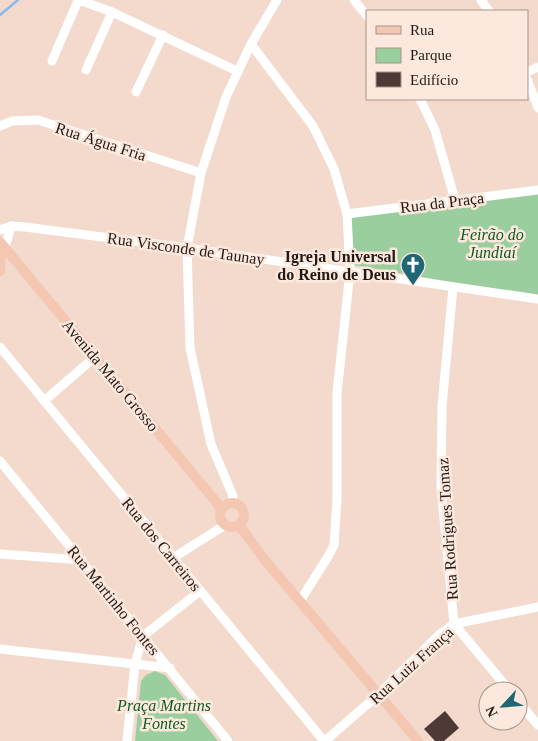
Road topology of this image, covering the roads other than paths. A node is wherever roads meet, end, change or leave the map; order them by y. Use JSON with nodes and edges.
{"nodes":[{"id":1,"x":277,"y":0,"type":"edge"},
{"id":2,"x":354,"y":0,"type":"edge"},
{"id":3,"x":481,"y":0,"type":"edge"},
{"id":4,"x":489,"y":10,"type":"edge"},
{"id":5,"x":112,"y":12,"type":"junction"},
{"id":6,"x":366,"y":15,"type":"edge"},
{"id":7,"x":163,"y":35,"type":"junction"},
{"id":8,"x":251,"y":44,"type":"junction"},
{"id":9,"x":52,"y":61,"type":"dead end"},
{"id":10,"x":86,"y":70,"type":"dead end"},
{"id":11,"x":237,"y":71,"type":"junction"},
{"id":12,"x":528,"y":82,"type":"edge"},
{"id":13,"x":136,"y":92,"type":"dead end"},
{"id":14,"x":420,"y":100,"type":"edge"},
{"id":15,"x":538,"y":108,"type":"edge"},
{"id":16,"x":0,"y":126,"type":"edge"},
{"id":17,"x":201,"y":173,"type":"junction"},
{"id":18,"x":538,"y":190,"type":"edge"},
{"id":19,"x":455,"y":200,"type":"junction"},
{"id":20,"x":347,"y":214,"type":"junction"},
{"id":21,"x":11,"y":226,"type":"junction"},
{"id":22,"x":0,"y":230,"type":"edge"},
{"id":23,"x":2,"y":245,"type":"edge"},
{"id":24,"x":187,"y":248,"type":"junction"},
{"id":25,"x":0,"y":271,"type":"edge"},
{"id":26,"x":350,"y":272,"type":"junction"},
{"id":27,"x":453,"y":287,"type":"junction"},
{"id":28,"x":538,"y":299,"type":"edge"},
{"id":29,"x":0,"y":347,"type":"edge"},
{"id":30,"x":96,"y":356,"type":"junction"},
{"id":31,"x":44,"y":401,"type":"junction"},
{"id":32,"x":0,"y":460,"type":"edge"},
{"id":33,"x":231,"y":503,"type":"junction"},
{"id":34,"x":222,"y":508,"type":"junction"},
{"id":35,"x":225,"y":525,"type":"junction"},
{"id":36,"x":239,"y":525,"type":"junction"},
{"id":37,"x":0,"y":554,"type":"edge"},
{"id":38,"x":173,"y":558,"type":"junction"},
{"id":39,"x":82,"y":560,"type":"junction"},
{"id":40,"x":200,"y":591,"type":"junction"},
{"id":41,"x":300,"y":601,"type":"junction"},
{"id":42,"x":538,"y":607,"type":"edge"},
{"id":43,"x":454,"y":624,"type":"junction"},
{"id":44,"x":143,"y":636,"type":"junction"},
{"id":45,"x":0,"y":649,"type":"edge"},
{"id":46,"x":135,"y":664,"type":"junction"},
{"id":47,"x":170,"y":668,"type":"junction"},
{"id":48,"x":502,"y":681,"type":"edge"},
{"id":49,"x":379,"y":694,"type":"junction"},
{"id":50,"x":528,"y":713,"type":"edge"},
{"id":51,"x":538,"y":725,"type":"edge"},
{"id":52,"x":127,"y":741,"type":"edge"},
{"id":53,"x":228,"y":741,"type":"edge"},
{"id":54,"x":325,"y":741,"type":"edge"},
{"id":55,"x":418,"y":741,"type":"edge"}],
"edges":[{"from":1,"to":8,"type":"street"},
{"from":2,"to":6,"type":"street"},
{"from":3,"to":4,"type":"street"},
{"from":5,"to":7,"type":"street"},
{"from":5,"to":9,"type":"street"},
{"from":5,"to":10,"type":"street"},
{"from":7,"to":11,"type":"street"},
{"from":7,"to":13,"type":"street"},
{"from":8,"to":11,"type":"street"},
{"from":8,"to":20,"type":"street"},
{"from":11,"to":17,"type":"street"},
{"from":12,"to":15,"type":"street"},
{"from":14,"to":19,"type":"street"},
{"from":16,"to":17,"type":"street","name":"Rua Água Fria"},
{"from":17,"to":24,"type":"street"},
{"from":18,"to":19,"type":"street","name":"Rua da Praça"},
{"from":19,"to":20,"type":"street","name":"Rua da Praça"},
{"from":20,"to":26,"type":"street"},
{"from":21,"to":22,"type":"street","name":"Rua Visconde de Taunay"},
{"from":21,"to":23,"type":"street"},
{"from":21,"to":24,"type":"street","name":"Rua Visconde de Taunay"},
{"from":23,"to":25,"type":"main road"},
{"from":23,"to":30,"type":"main road","name":"Avenida Mato Grosso"},
{"from":24,"to":26,"type":"street","name":"Rua Visconde de Taunay"},
{"from":24,"to":33,"type":"street"},
{"from":26,"to":27,"type":"street","name":"Rua Visconde de Taunay"},
{"from":26,"to":41,"type":"street"},
{"from":27,"to":28,"type":"street","name":"Rua Visconde de Taunay"},
{"from":27,"to":43,"type":"street","name":"Rua Rodrigues Tomaz"},
{"from":29,"to":31,"type":"street","name":"Rua dos Carreiros"},
{"from":30,"to":31,"type":"street"},
{"from":30,"to":34,"type":"main road","name":"Avenida Mato Grosso"},
{"from":31,"to":38,"type":"street","name":"Rua dos Carreiros"},
{"from":32,"to":39,"type":"street","name":"Rua Martinho Fontes"},
{"from":33,"to":34,"type":"main road"},
{"from":33,"to":36,"type":"main road"},
{"from":34,"to":35,"type":"main road"},
{"from":35,"to":36,"type":"main road"},
{"from":35,"to":38,"type":"street"},
{"from":36,"to":41,"type":"main road"},
{"from":37,"to":39,"type":"street"},
{"from":38,"to":40,"type":"street","name":"Rua dos Carreiros"},
{"from":39,"to":44,"type":"street","name":"Rua Martinho Fontes"},
{"from":40,"to":44,"type":"street"},
{"from":40,"to":54,"type":"street","name":"Rua dos Carreiros"},
{"from":41,"to":49,"type":"main road"},
{"from":42,"to":43,"type":"street","name":"Rua Luiz França"},
{"from":43,"to":48,"type":"street","name":"Rua Rodrigues Tomaz"},
{"from":43,"to":49,"type":"street","name":"Rua Luiz França"},
{"from":44,"to":46,"type":"street"},
{"from":44,"to":47,"type":"street","name":"Rua Martinho Fontes"},
{"from":45,"to":46,"type":"street"},
{"from":46,"to":47,"type":"street"},
{"from":46,"to":52,"type":"street"},
{"from":47,"to":53,"type":"street","name":"Rua Martinho Fontes"},
{"from":49,"to":54,"type":"street","name":"Rua Luiz França"},
{"from":49,"to":55,"type":"main road"},
{"from":50,"to":51,"type":"street"}]}
